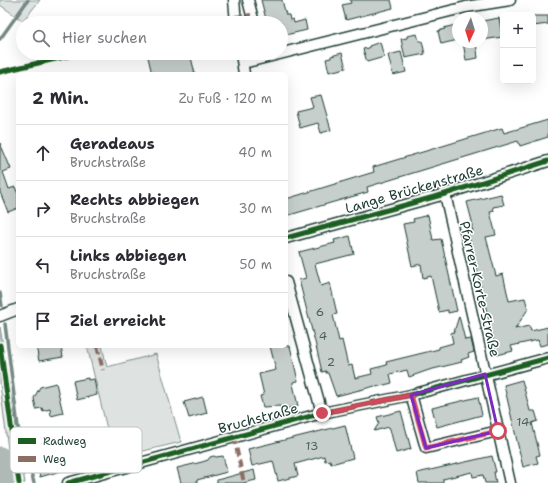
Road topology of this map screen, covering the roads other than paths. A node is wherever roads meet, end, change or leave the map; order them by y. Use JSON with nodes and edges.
{"nodes":[{"id":1,"x":234,"y":0,"type":"edge"},
{"id":2,"x":248,"y":0,"type":"edge"},
{"id":3,"x":510,"y":0,"type":"edge"},
{"id":4,"x":235,"y":16,"type":"edge"},
{"id":5,"x":252,"y":16,"type":"edge"},
{"id":6,"x":288,"y":50,"type":"edge"},
{"id":7,"x":242,"y":60,"type":"edge"},
{"id":8,"x":244,"y":72,"type":"edge"},
{"id":9,"x":548,"y":160,"type":"edge"},
{"id":10,"x":445,"y":194,"type":"junction"},
{"id":11,"x":288,"y":237,"type":"edge"},
{"id":12,"x":288,"y":289,"type":"edge"},
{"id":13,"x":16,"y":309,"type":"edge"},
{"id":14,"x":0,"y":316,"type":"edge"},
{"id":15,"x":548,"y":358,"type":"edge"},
{"id":16,"x":485,"y":374,"type":"junction"},
{"id":17,"x":411,"y":395,"type":"junction"},
{"id":18,"x":322,"y":413,"type":"junction"},
{"id":19,"x":498,"y":431,"type":"junction"},
{"id":20,"x":142,"y":463,"type":"edge"},
{"id":21,"x":104,"y":473,"type":"edge"},
{"id":22,"x":68,"y":483,"type":"edge"},
{"id":23,"x":510,"y":483,"type":"edge"}],
"edges":[{"from":1,"to":4,"type":"street"},
{"from":2,"to":5,"type":"street"},
{"from":3,"to":6,"type":"street"},
{"from":7,"to":8,"type":"street"},
{"from":9,"to":10,"type":"street","name":"Lange Brückenstraße"},
{"from":10,"to":11,"type":"street","name":"Lange Brückenstraße"},
{"from":10,"to":16,"type":"street","name":"Pfarrer-Korte-Straße"},
{"from":12,"to":18,"type":"street"},
{"from":13,"to":14,"type":"street"},
{"from":15,"to":16,"type":"street","name":"Bruchstraße"},
{"from":16,"to":17,"type":"street","name":"Bruchstraße"},
{"from":16,"to":19,"type":"street","name":"Pfarrer-Korte-Straße"},
{"from":17,"to":18,"type":"street","name":"Bruchstraße"},
{"from":17,"to":19,"type":"street"},
{"from":18,"to":20,"type":"street","name":"Bruchstraße"},
{"from":19,"to":23,"type":"street","name":"Pfarrer-Korte-Straße"},
{"from":21,"to":22,"type":"street","name":"Bruchstraße"}]}
